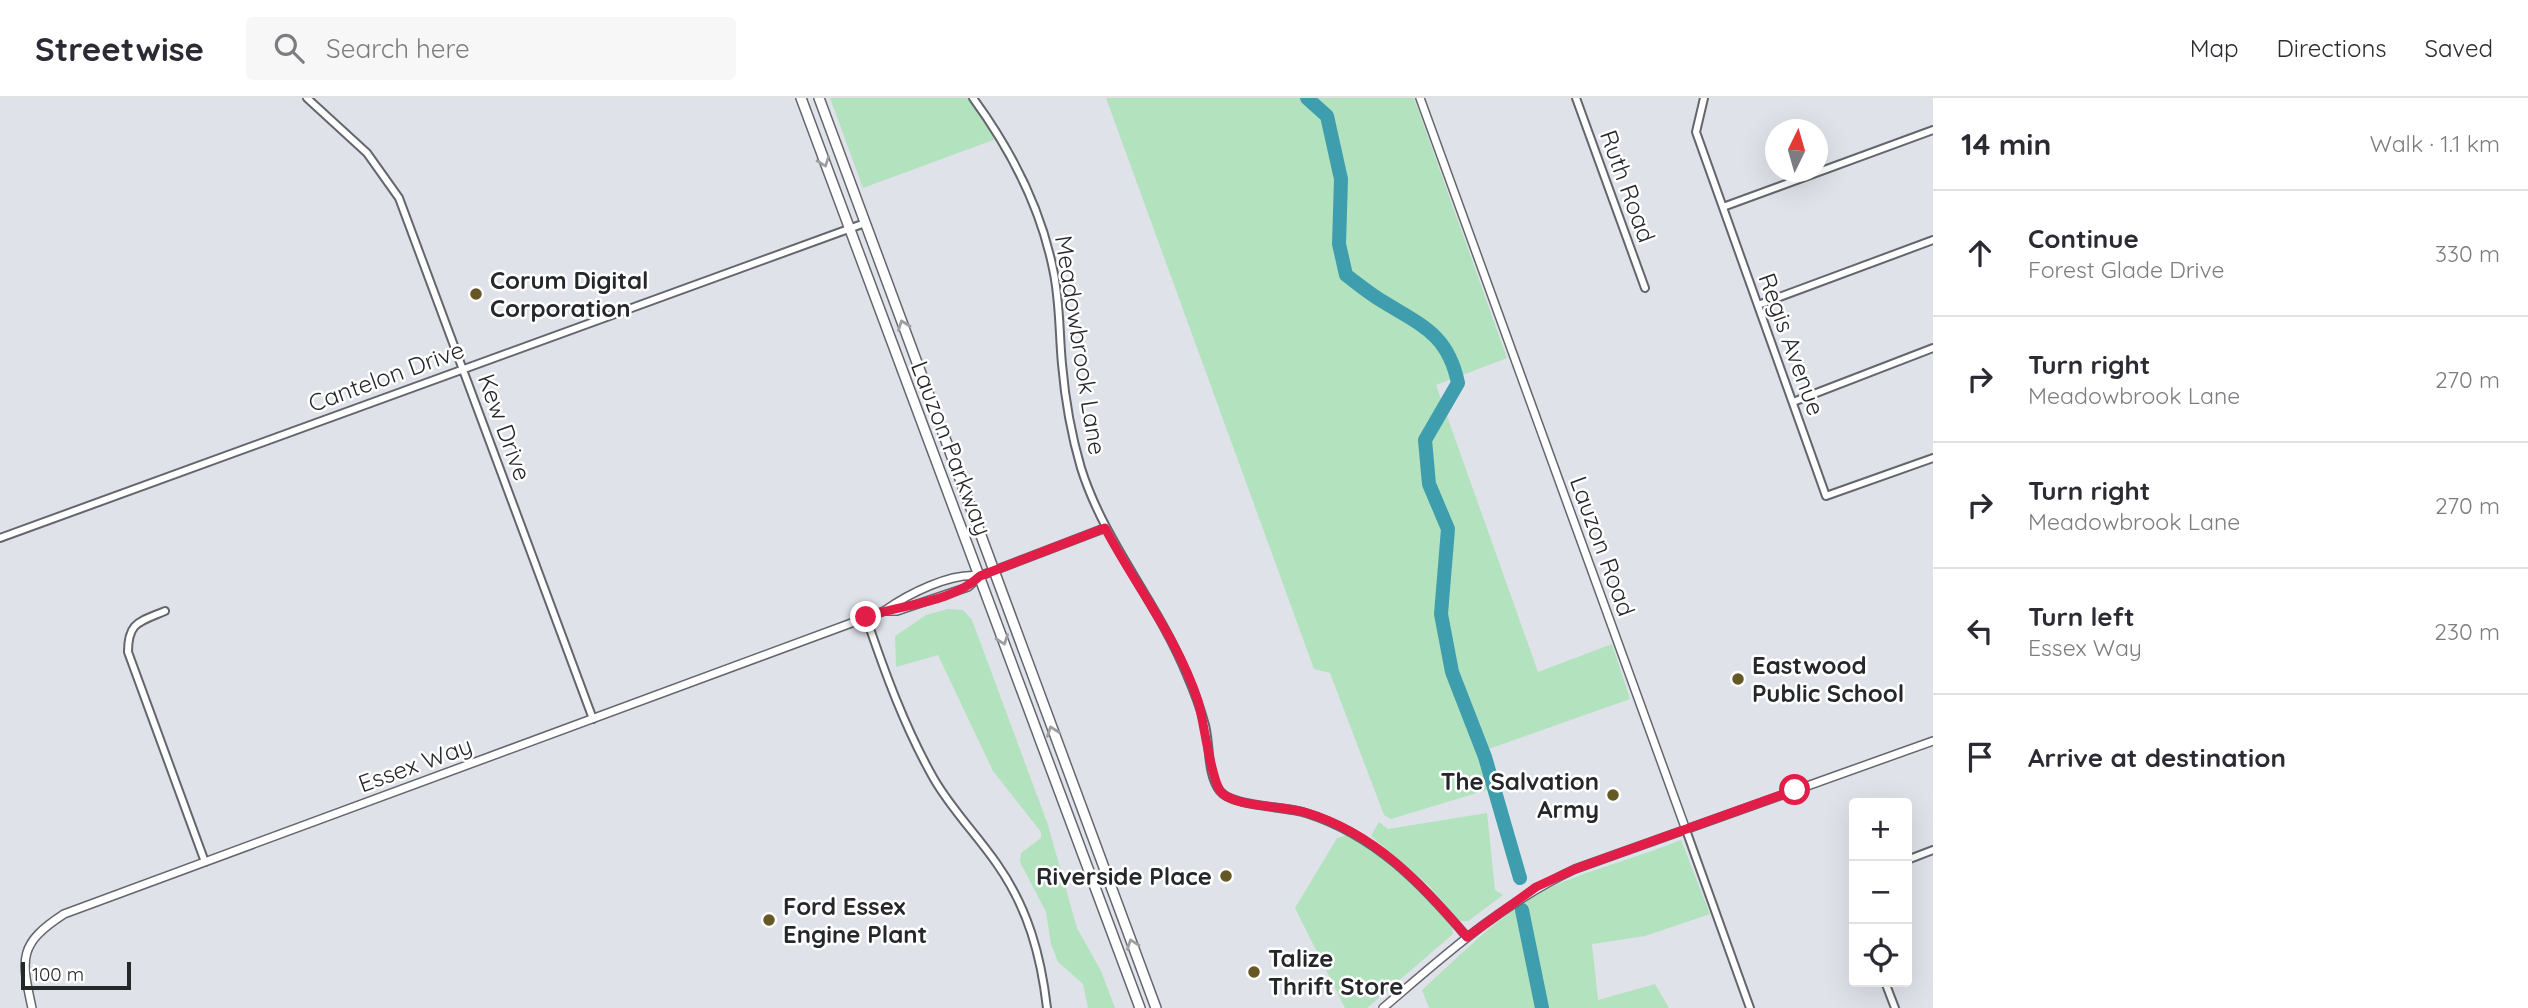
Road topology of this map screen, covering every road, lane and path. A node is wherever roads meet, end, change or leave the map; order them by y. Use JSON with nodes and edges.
{"nodes":[{"id":1,"x":307,"y":98,"type":"edge"},
{"id":2,"x":800,"y":98,"type":"edge"},
{"id":3,"x":819,"y":98,"type":"edge"},
{"id":4,"x":973,"y":98,"type":"edge"},
{"id":5,"x":1576,"y":98,"type":"edge"},
{"id":6,"x":1703,"y":98,"type":"edge"},
{"id":7,"x":1423,"y":99,"type":"edge"},
{"id":8,"x":1933,"y":130,"type":"edge"},
{"id":9,"x":1723,"y":207,"type":"junction"},
{"id":10,"x":865,"y":223,"type":"junction"},
{"id":11,"x":848,"y":228,"type":"junction"},
{"id":12,"x":1933,"y":240,"type":"edge"},
{"id":13,"x":1645,"y":288,"type":"dead end"},
{"id":14,"x":1758,"y":305,"type":"junction"},
{"id":15,"x":1933,"y":348,"type":"edge"},
{"id":16,"x":463,"y":368,"type":"junction"},
{"id":17,"x":1793,"y":402,"type":"junction"},
{"id":18,"x":1933,"y":458,"type":"edge"},
{"id":19,"x":1105,"y":528,"type":"junction"},
{"id":20,"x":0,"y":538,"type":"edge"},
{"id":21,"x":994,"y":573,"type":"junction"},
{"id":22,"x":980,"y":576,"type":"junction"},
{"id":23,"x":165,"y":611,"type":"dead end"},
{"id":24,"x":884,"y":611,"type":"junction"},
{"id":25,"x":866,"y":617,"type":"junction"},
{"id":26,"x":593,"y":719,"type":"junction"},
{"id":27,"x":1933,"y":741,"type":"edge"},
{"id":28,"x":1686,"y":830,"type":"junction"},
{"id":29,"x":1933,"y":850,"type":"edge"},
{"id":30,"x":1912,"y":858,"type":"edge"},
{"id":31,"x":205,"y":862,"type":"junction"},
{"id":32,"x":1467,"y":937,"type":"junction"},
{"id":33,"x":1887,"y":987,"type":"edge"},
{"id":34,"x":32,"y":1008,"type":"edge"},
{"id":35,"x":1047,"y":1008,"type":"edge"},
{"id":36,"x":1140,"y":1008,"type":"edge"},
{"id":37,"x":1156,"y":1008,"type":"edge"},
{"id":38,"x":1383,"y":1008,"type":"edge"},
{"id":39,"x":1750,"y":1008,"type":"edge"},
{"id":40,"x":1895,"y":1008,"type":"edge"}],
"edges":[{"from":1,"to":16,"type":"street","name":"Kew Drive"},
{"from":2,"to":11,"type":"main road","name":"Lauzon Parkway","one_way":true},
{"from":3,"to":10,"type":"main road","name":"Lauzon Parkway"},
{"from":4,"to":19,"type":"street","name":"Meadowbrook Lane"},
{"from":5,"to":13,"type":"street","name":"Ruth Road"},
{"from":6,"to":9,"type":"street","name":"Regis Avenue"},
{"from":7,"to":28,"type":"street","name":"Lauzon Road"},
{"from":8,"to":9,"type":"street"},
{"from":9,"to":14,"type":"street","name":"Regis Avenue"},
{"from":10,"to":11,"type":"street","name":"Cantelon Drive"},
{"from":21,"to":10,"type":"main road","name":"Lauzon Parkway","one_way":true},
{"from":11,"to":16,"type":"street","name":"Cantelon Drive"},
{"from":11,"to":22,"type":"main road","name":"Lauzon Parkway"},
{"from":12,"to":14,"type":"street"},
{"from":14,"to":17,"type":"street","name":"Regis Avenue"},
{"from":15,"to":17,"type":"street"},
{"from":16,"to":20,"type":"street","name":"Cantelon Drive"},
{"from":16,"to":26,"type":"street","name":"Kew Drive"},
{"from":17,"to":18,"type":"street","name":"Regis Avenue"},
{"from":19,"to":21,"type":"street","name":"Essex Way"},
{"from":19,"to":32,"type":"street","name":"Meadowbrook Lane"},
{"from":21,"to":22,"type":"street","name":"Essex Way"},
{"from":37,"to":21,"type":"main road","name":"Lauzon Parkway","one_way":true},
{"from":22,"to":24,"type":"street","name":"Essex Way"},
{"from":22,"to":24,"type":"street","name":"Essex Way"},
{"from":22,"to":36,"type":"main road","name":"Lauzon Parkway","one_way":true},
{"from":23,"to":31,"type":"street"},
{"from":24,"to":25,"type":"street","name":"Essex Way"},
{"from":25,"to":26,"type":"street","name":"Essex Way"},
{"from":25,"to":35,"type":"street"},
{"from":26,"to":31,"type":"street","name":"Essex Way"},
{"from":27,"to":28,"type":"street"},
{"from":28,"to":32,"type":"street"},
{"from":28,"to":39,"type":"street","name":"Lauzon Road"},
{"from":29,"to":30,"type":"street"},
{"from":31,"to":34,"type":"street","name":"Essex Way"},
{"from":32,"to":38,"type":"street"},
{"from":33,"to":40,"type":"street"}]}
